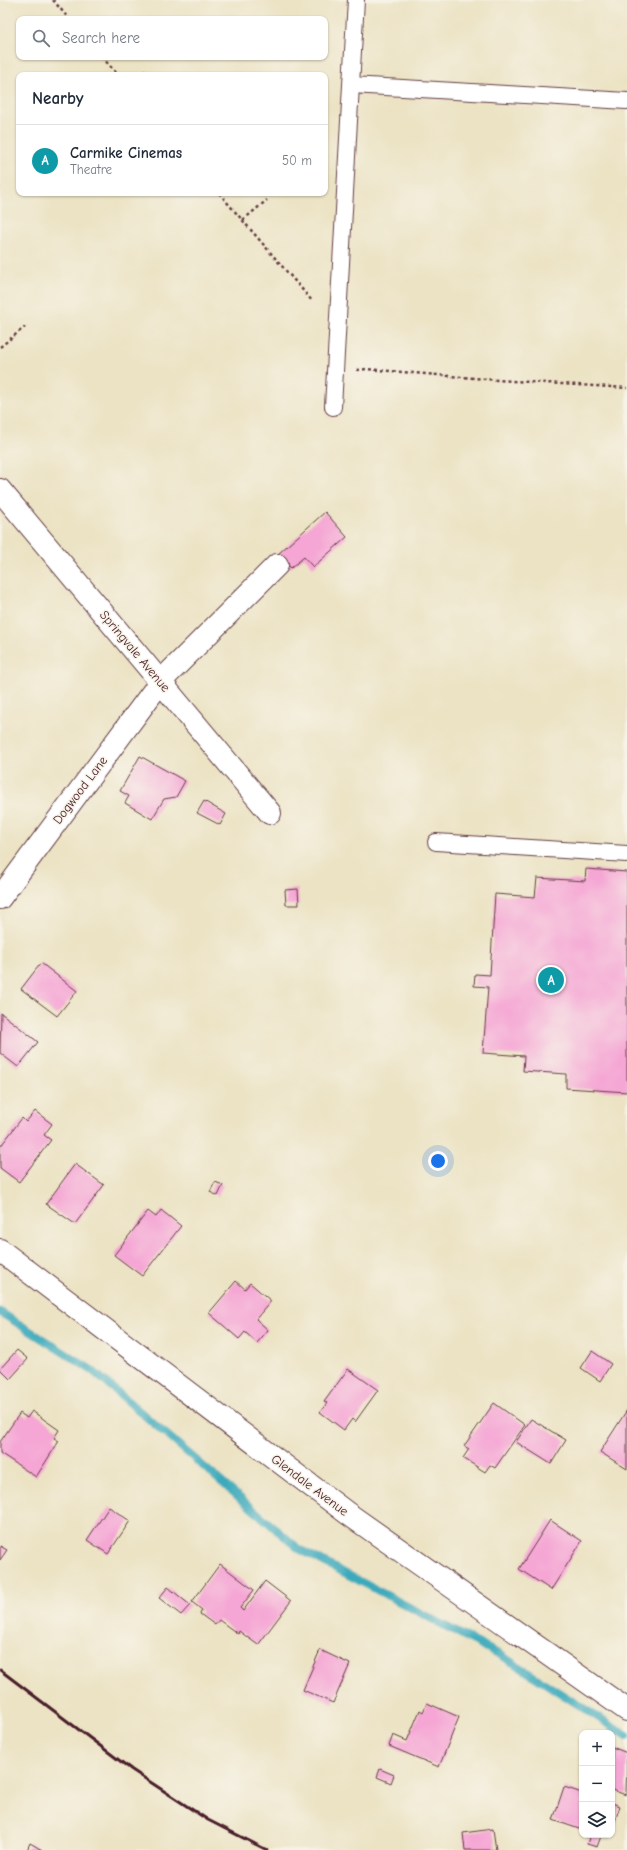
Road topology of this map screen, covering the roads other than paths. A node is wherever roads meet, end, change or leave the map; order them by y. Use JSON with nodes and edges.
{"nodes":[{"id":1,"x":356,"y":0,"type":"edge"},
{"id":2,"x":351,"y":85,"type":"junction"},
{"id":3,"x":627,"y":101,"type":"edge"},
{"id":4,"x":333,"y":407,"type":"dead end"},
{"id":5,"x":0,"y":490,"type":"edge"},
{"id":6,"x":277,"y":565,"type":"dead end"},
{"id":7,"x":161,"y":681,"type":"junction"},
{"id":8,"x":270,"y":813,"type":"dead end"},
{"id":9,"x":436,"y":842,"type":"dead end"},
{"id":10,"x":627,"y":854,"type":"edge"},
{"id":11,"x":0,"y":898,"type":"edge"},
{"id":12,"x":0,"y":1250,"type":"edge"},
{"id":13,"x":627,"y":1710,"type":"edge"}],
"edges":[{"from":1,"to":2,"type":"lane"},
{"from":2,"to":3,"type":"lane"},
{"from":2,"to":4,"type":"lane"},
{"from":5,"to":7,"type":"street","name":"Springvale Avenue"},
{"from":6,"to":7,"type":"street","name":"Dogwood Lane"},
{"from":7,"to":8,"type":"street","name":"Springvale Avenue"},
{"from":7,"to":11,"type":"street","name":"Dogwood Lane"},
{"from":9,"to":10,"type":"lane"},
{"from":12,"to":13,"type":"street","name":"Glendale Avenue"}]}
